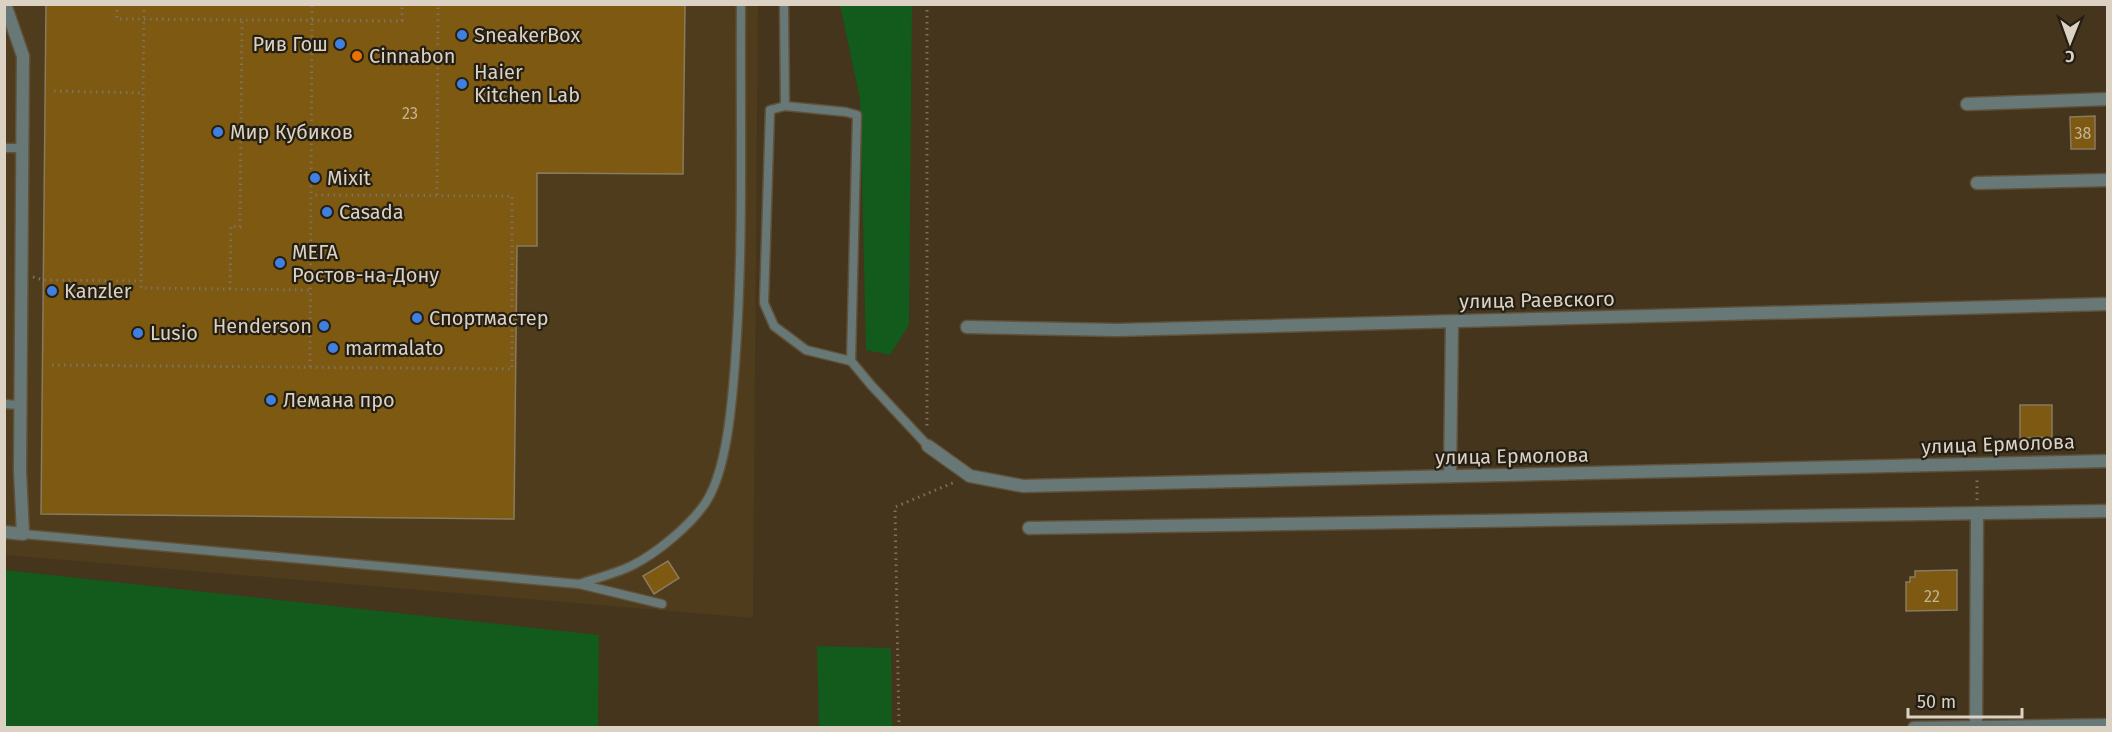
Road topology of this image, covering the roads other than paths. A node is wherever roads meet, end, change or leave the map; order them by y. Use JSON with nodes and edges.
{"nodes":[{"id":1,"x":5,"y":4,"type":"edge"},
{"id":2,"x":741,"y":4,"type":"edge"},
{"id":3,"x":784,"y":4,"type":"edge"},
{"id":4,"x":2108,"y":99,"type":"edge"},
{"id":5,"x":1967,"y":104,"type":"dead end"},
{"id":6,"x":785,"y":106,"type":"junction"},
{"id":7,"x":4,"y":148,"type":"edge"},
{"id":8,"x":22,"y":148,"type":"junction"},
{"id":9,"x":2108,"y":180,"type":"edge"},
{"id":10,"x":1977,"y":183,"type":"dead end"},
{"id":11,"x":2108,"y":304,"type":"edge"},
{"id":12,"x":1452,"y":322,"type":"junction"},
{"id":13,"x":967,"y":327,"type":"dead end"},
{"id":14,"x":851,"y":361,"type":"junction"},
{"id":15,"x":4,"y":404,"type":"edge"},
{"id":16,"x":20,"y":405,"type":"junction"},
{"id":17,"x":928,"y":446,"type":"joint"},
{"id":18,"x":2108,"y":461,"type":"edge"},
{"id":19,"x":1450,"y":476,"type":"junction"},
{"id":20,"x":2108,"y":512,"type":"edge"},
{"id":21,"x":1977,"y":513,"type":"junction"},
{"id":22,"x":1029,"y":528,"type":"dead end"},
{"id":23,"x":4,"y":532,"type":"edge"},
{"id":24,"x":23,"y":534,"type":"junction"},
{"id":25,"x":579,"y":584,"type":"junction"},
{"id":26,"x":662,"y":604,"type":"dead end"},
{"id":27,"x":2108,"y":724,"type":"edge"},
{"id":28,"x":1976,"y":727,"type":"edge"},
{"id":29,"x":1914,"y":728,"type":"edge"}],
"edges":[{"from":1,"to":8,"type":"street"},
{"from":2,"to":25,"type":"lane"},
{"from":3,"to":6,"type":"lane"},
{"from":4,"to":5,"type":"street"},
{"from":6,"to":14,"type":"lane"},
{"from":6,"to":14,"type":"lane"},
{"from":7,"to":8,"type":"lane"},
{"from":8,"to":16,"type":"street"},
{"from":9,"to":10,"type":"street"},
{"from":11,"to":12,"type":"street","name":"улица Раевского"},
{"from":12,"to":13,"type":"street","name":"улица Раевского"},
{"from":12,"to":19,"type":"street"},
{"from":14,"to":17,"type":"lane"},
{"from":15,"to":16,"type":"lane"},
{"from":16,"to":24,"type":"street"},
{"from":17,"to":19,"type":"street","name":"улица Ермолова"},
{"from":18,"to":19,"type":"street","name":"улица Ермолова"},
{"from":20,"to":21,"type":"street"},
{"from":21,"to":22,"type":"street"},
{"from":21,"to":28,"type":"street"},
{"from":23,"to":24,"type":"street"},
{"from":24,"to":25,"type":"lane"},
{"from":25,"to":26,"type":"lane"},
{"from":27,"to":28,"type":"street"},
{"from":28,"to":29,"type":"street"}]}
